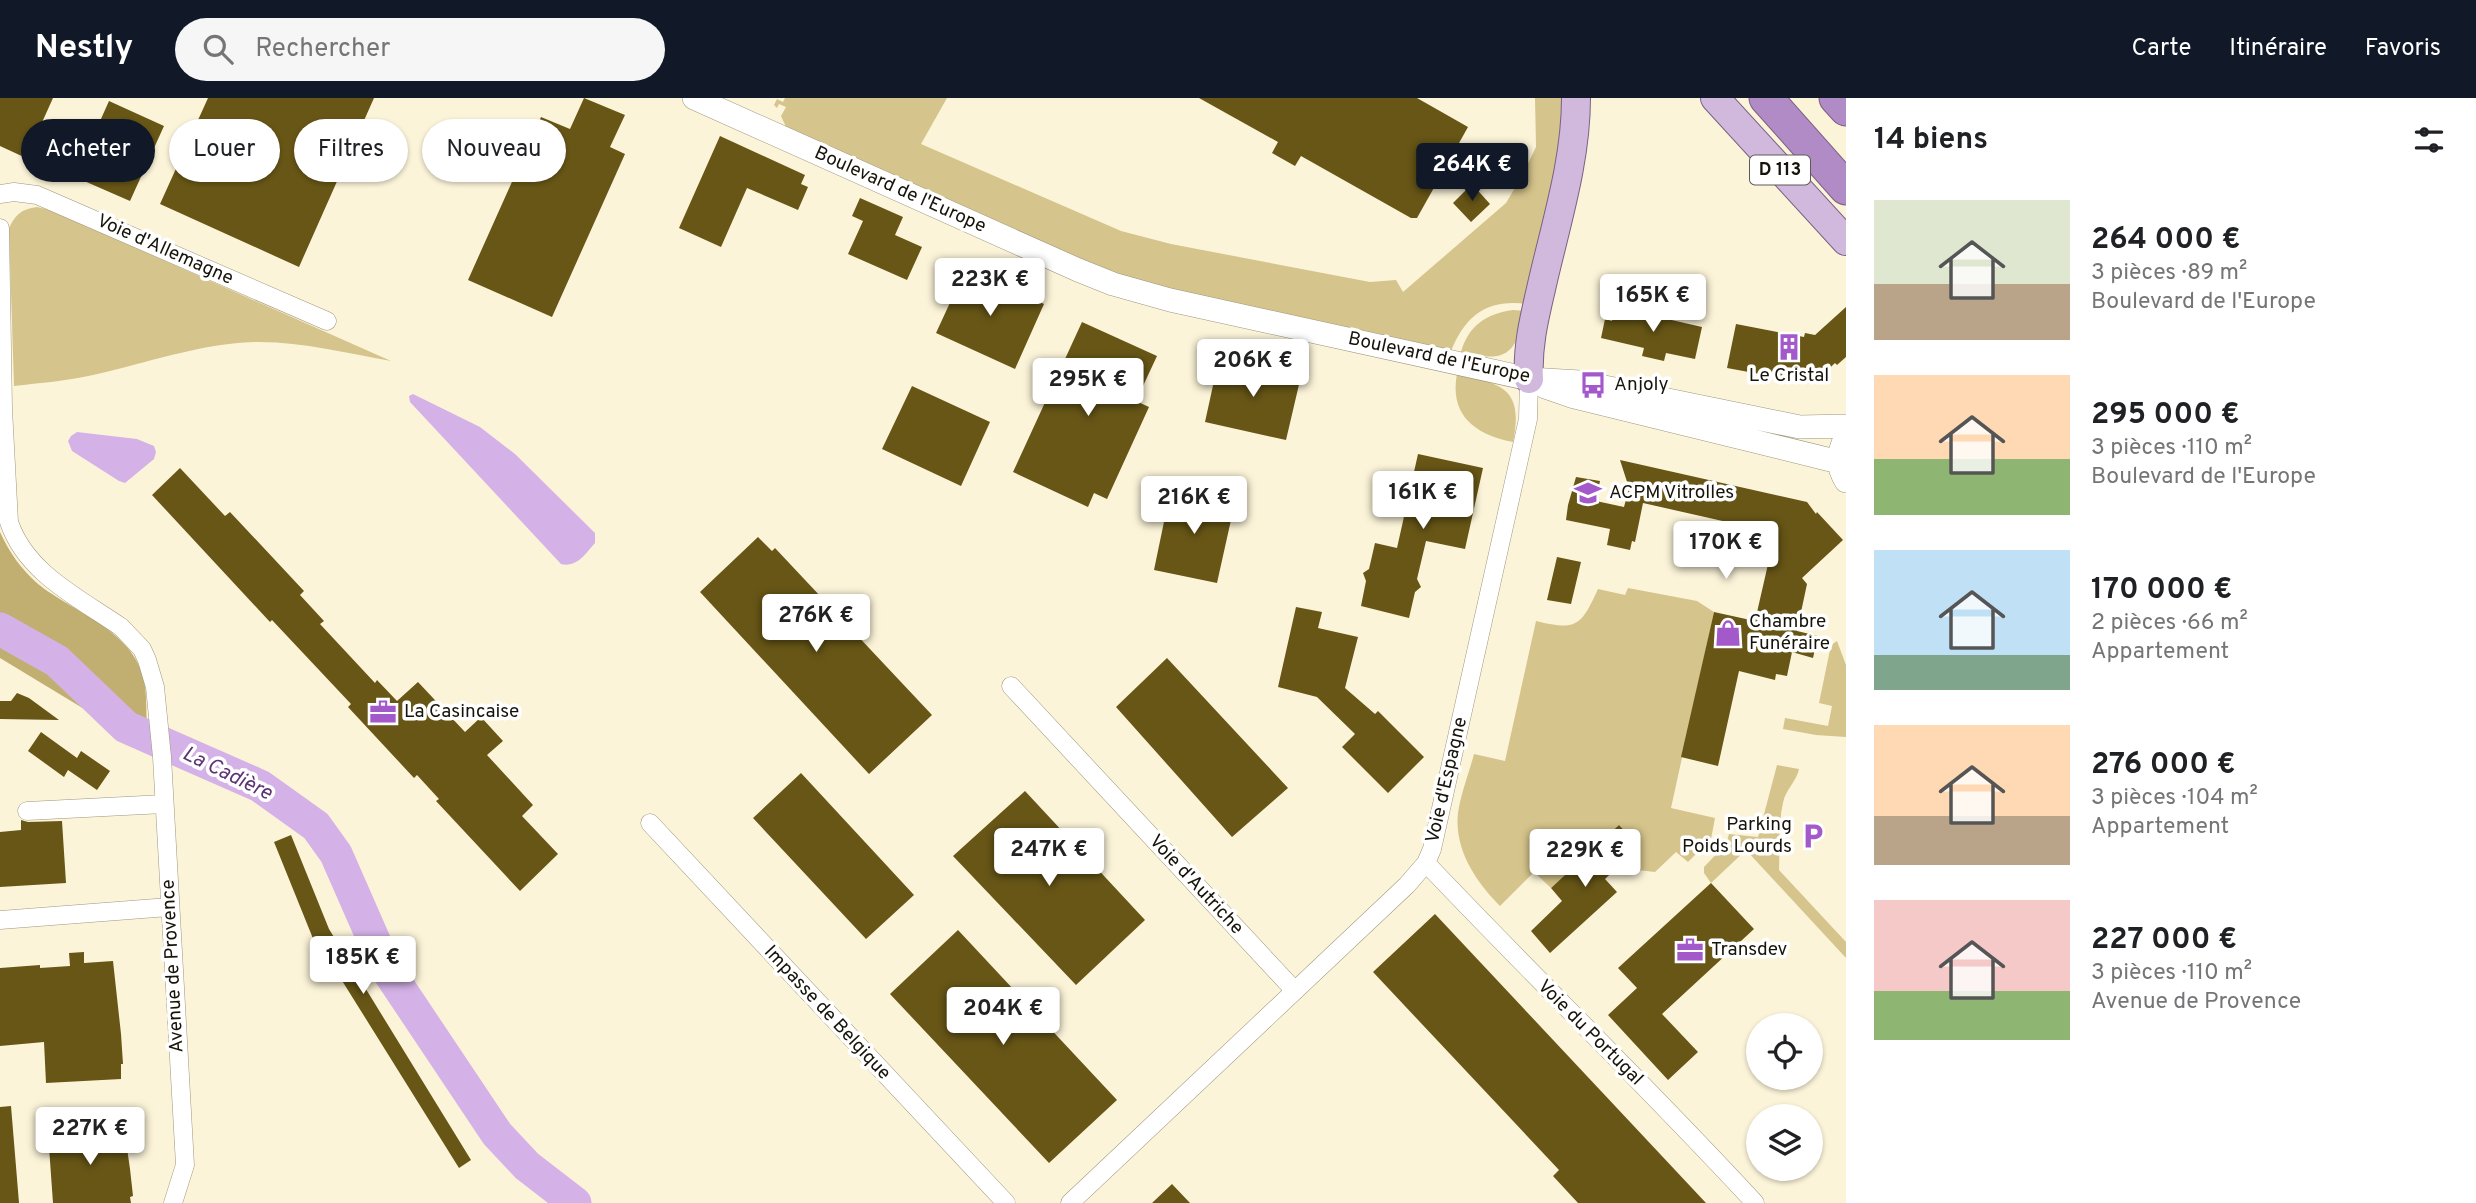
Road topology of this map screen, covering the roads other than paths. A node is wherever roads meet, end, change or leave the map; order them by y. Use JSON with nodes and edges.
{"nodes":[{"id":1,"x":694,"y":98,"type":"edge"},
{"id":2,"x":1576,"y":98,"type":"edge"},
{"id":3,"x":1715,"y":98,"type":"edge"},
{"id":4,"x":1766,"y":98,"type":"edge"},
{"id":5,"x":1836,"y":98,"type":"edge"},
{"id":6,"x":1846,"y":109,"type":"edge"},
{"id":7,"x":1846,"y":188,"type":"edge"},
{"id":8,"x":0,"y":194,"type":"edge"},
{"id":9,"x":0,"y":228,"type":"edge"},
{"id":10,"x":1846,"y":241,"type":"edge"},
{"id":11,"x":327,"y":321,"type":"dead end"},
{"id":12,"x":1529,"y":379,"type":"junction"},
{"id":13,"x":1846,"y":426,"type":"edge"},
{"id":14,"x":1846,"y":437,"type":"edge"},
{"id":15,"x":1843,"y":472,"type":"edge"},
{"id":16,"x":1011,"y":686,"type":"dead end"},
{"id":17,"x":164,"y":804,"type":"junction"},
{"id":18,"x":27,"y":811,"type":"dead end"},
{"id":19,"x":650,"y":823,"type":"dead end"},
{"id":20,"x":1426,"y":863,"type":"junction"},
{"id":21,"x":169,"y":907,"type":"junction"},
{"id":22,"x":0,"y":920,"type":"edge"},
{"id":23,"x":1295,"y":991,"type":"junction"},
{"id":24,"x":173,"y":1203,"type":"edge"},
{"id":25,"x":1006,"y":1203,"type":"edge"},
{"id":26,"x":1070,"y":1203,"type":"edge"},
{"id":27,"x":1755,"y":1203,"type":"edge"}],
"edges":[{"from":1,"to":12,"type":"street","name":"Boulevard de l'Europe"},
{"from":2,"to":12,"type":"main road"},
{"from":3,"to":10,"type":"main road","number":"D 113"},
{"from":4,"to":7,"type":"highway"},
{"from":5,"to":6,"type":"highway"},
{"from":8,"to":11,"type":"street","name":"Voie d'Allemagne"},
{"from":9,"to":17,"type":"street","name":"Avenue de Provence"},
{"from":12,"to":13,"type":"street","name":"Boulevard de l'Europe"},
{"from":12,"to":15,"type":"street"},
{"from":12,"to":20,"type":"street","name":"Voie d'Espagne"},
{"from":14,"to":15,"type":"street"},
{"from":16,"to":23,"type":"street","name":"Voie d'Autriche"},
{"from":17,"to":18,"type":"street"},
{"from":17,"to":21,"type":"street","name":"Avenue de Provence"},
{"from":19,"to":25,"type":"street","name":"Impasse de Belgique"},
{"from":20,"to":23,"type":"street","name":"Voie d'Espagne"},
{"from":20,"to":27,"type":"street","name":"Voie du Portugal"},
{"from":21,"to":22,"type":"street"},
{"from":21,"to":24,"type":"street","name":"Avenue de Provence"},
{"from":23,"to":26,"type":"street","name":"Voie d'Espagne"}]}
